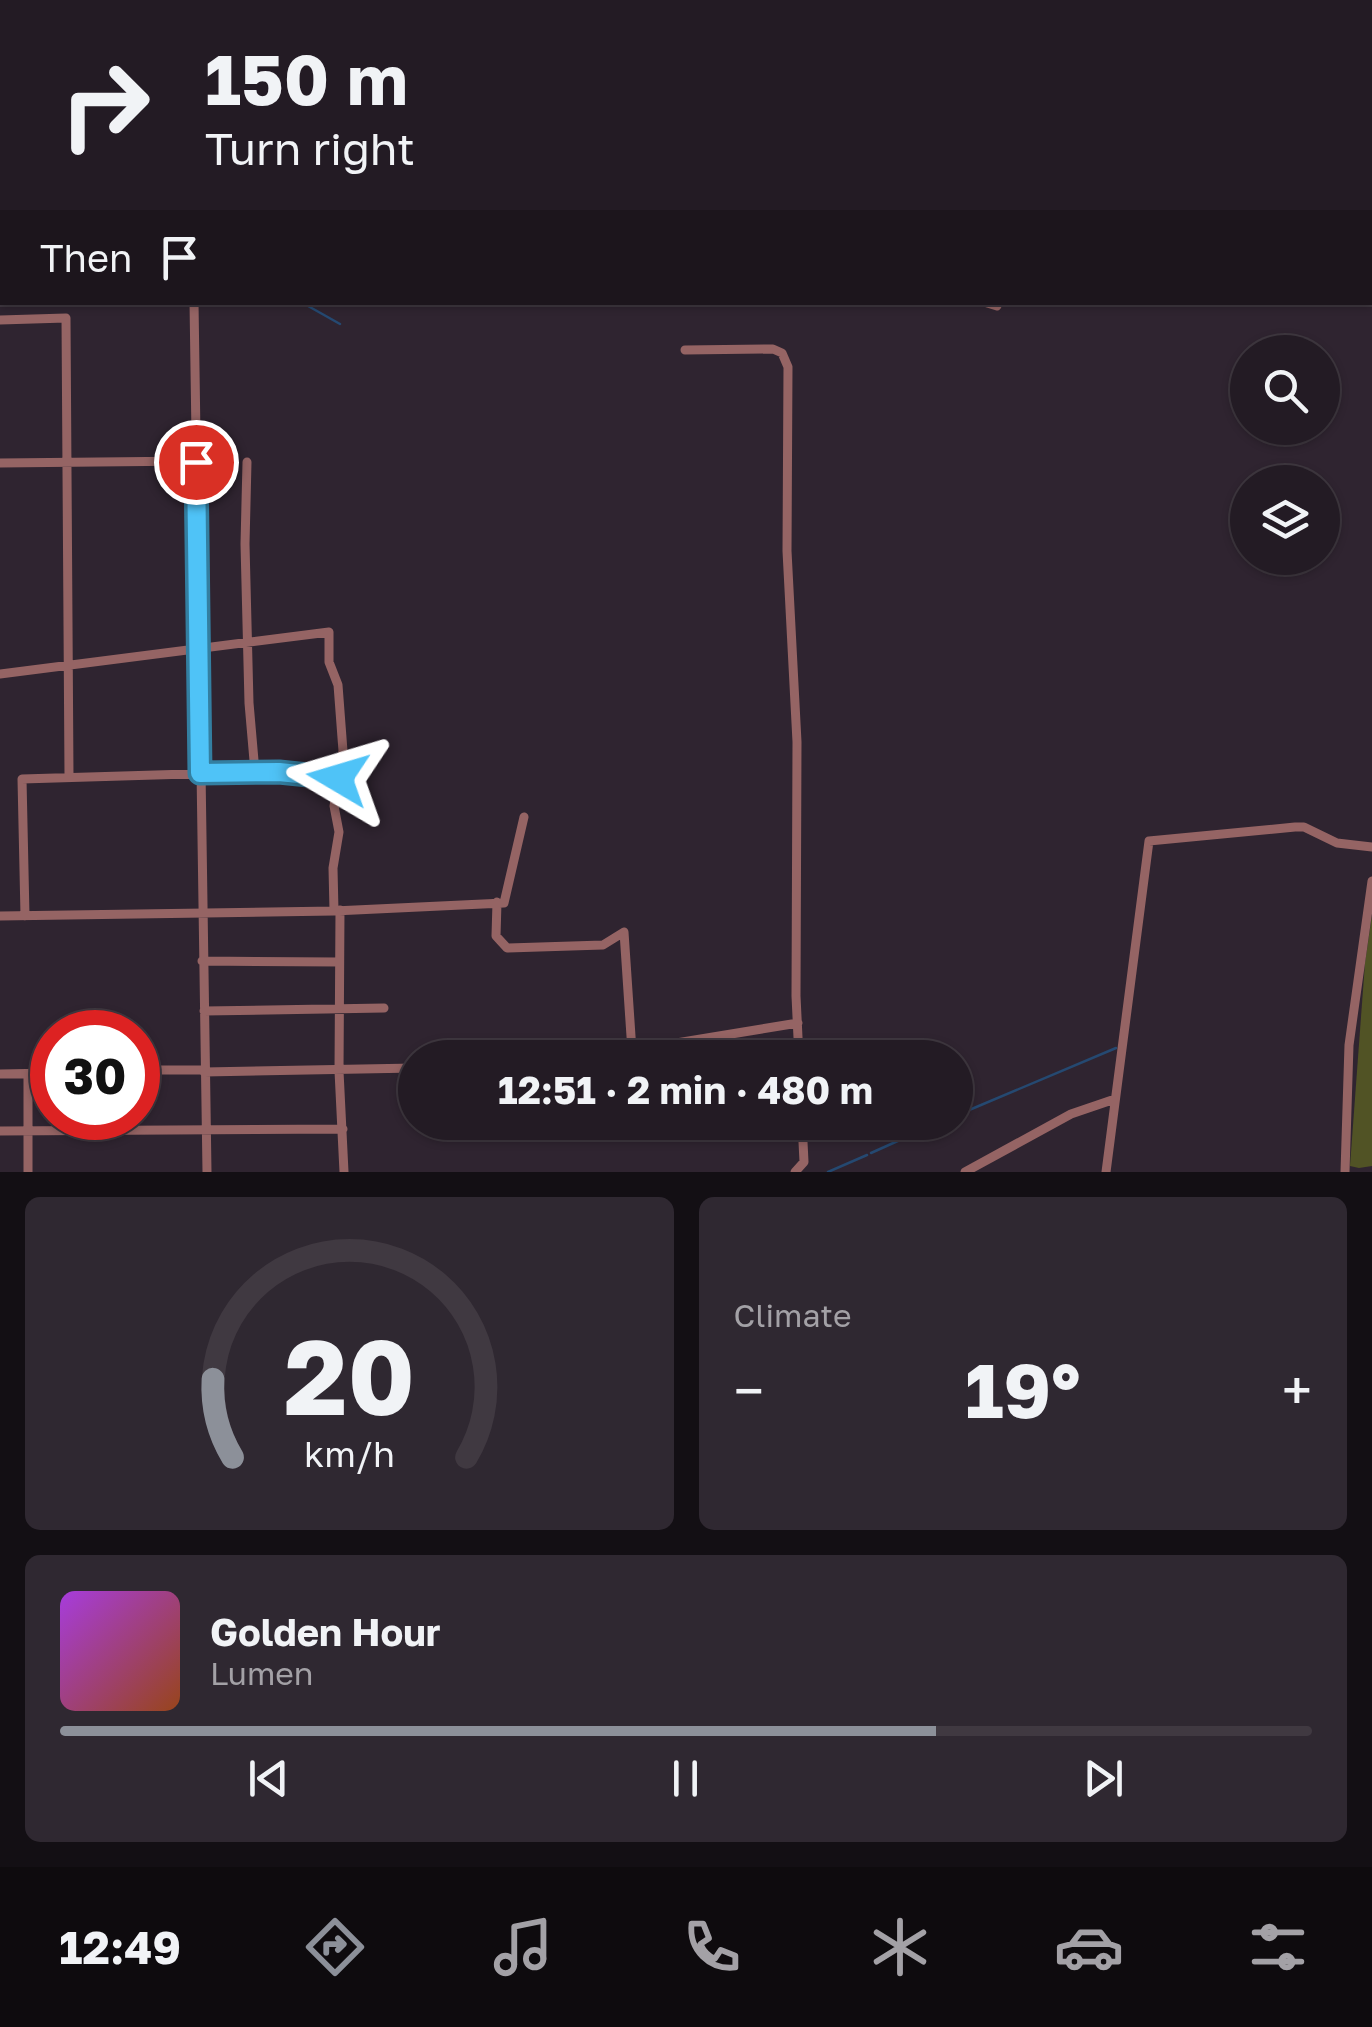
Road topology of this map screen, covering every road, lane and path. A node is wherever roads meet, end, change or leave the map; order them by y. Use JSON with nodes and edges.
{"nodes":[{"id":1,"x":194,"y":305,"type":"edge"},
{"id":2,"x":993,"y":305,"type":"edge"},
{"id":3,"x":996,"y":306,"type":"dead end"},
{"id":4,"x":0,"y":320,"type":"edge"},
{"id":5,"x":685,"y":350,"type":"dead end"},
{"id":6,"x":68,"y":462,"type":"junction"},
{"id":7,"x":196,"y":462,"type":"junction"},
{"id":8,"x":247,"y":462,"type":"dead end"},
{"id":9,"x":0,"y":463,"type":"edge"},
{"id":10,"x":249,"y":642,"type":"junction"},
{"id":11,"x":198,"y":649,"type":"junction"},
{"id":12,"x":70,"y":666,"type":"junction"},
{"id":13,"x":0,"y":674,"type":"edge"},
{"id":14,"x":255,"y":772,"type":"junction"},
{"id":15,"x":200,"y":773,"type":"junction"},
{"id":16,"x":70,"y":776,"type":"junction"},
{"id":17,"x":338,"y":778,"type":"junction"},
{"id":18,"x":524,"y":817,"type":"dead end"},
{"id":19,"x":1372,"y":847,"type":"edge"},
{"id":20,"x":1372,"y":881,"type":"edge"},
{"id":21,"x":498,"y":902,"type":"junction"},
{"id":22,"x":337,"y":910,"type":"junction"},
{"id":23,"x":202,"y":913,"type":"junction"},
{"id":24,"x":0,"y":916,"type":"edge"},
{"id":25,"x":25,"y":916,"type":"junction"},
{"id":26,"x":202,"y":961,"type":"junction"},
{"id":27,"x":339,"y":962,"type":"junction"},
{"id":28,"x":384,"y":1008,"type":"dead end"},
{"id":29,"x":204,"y":1010,"type":"junction"},
{"id":30,"x":339,"y":1010,"type":"junction"},
{"id":31,"x":798,"y":1023,"type":"junction"},
{"id":32,"x":631,"y":1040,"type":"edge"},
{"id":33,"x":697,"y":1040,"type":"edge"},
{"id":34,"x":799,"y":1040,"type":"edge"},
{"id":35,"x":398,"y":1068,"type":"edge"},
{"id":36,"x":160,"y":1070,"type":"edge"},
{"id":37,"x":339,"y":1070,"type":"junction"},
{"id":38,"x":204,"y":1071,"type":"junction"},
{"id":39,"x":0,"y":1074,"type":"edge"},
{"id":40,"x":28,"y":1074,"type":"joint"},
{"id":41,"x":1115,"y":1099,"type":"junction"},
{"id":42,"x":206,"y":1128,"type":"junction"},
{"id":43,"x":343,"y":1129,"type":"junction"},
{"id":44,"x":28,"y":1130,"type":"junction"},
{"id":45,"x":0,"y":1131,"type":"edge"},
{"id":46,"x":803,"y":1140,"type":"edge"},
{"id":47,"x":28,"y":1172,"type":"edge"},
{"id":48,"x":207,"y":1172,"type":"edge"},
{"id":49,"x":344,"y":1172,"type":"edge"},
{"id":50,"x":795,"y":1172,"type":"edge"},
{"id":51,"x":965,"y":1172,"type":"edge"},
{"id":52,"x":1106,"y":1172,"type":"edge"},
{"id":53,"x":1344,"y":1172,"type":"edge"}],
"edges":[{"from":1,"to":7,"type":"street"},
{"from":2,"to":3,"type":"street"},
{"from":4,"to":6,"type":"street"},
{"from":5,"to":31,"type":"street"},
{"from":6,"to":7,"type":"street"},
{"from":6,"to":9,"type":"street"},
{"from":6,"to":12,"type":"street"},
{"from":7,"to":11,"type":"street"},
{"from":8,"to":10,"type":"street"},
{"from":10,"to":11,"type":"street"},
{"from":10,"to":14,"type":"street"},
{"from":10,"to":17,"type":"street"},
{"from":11,"to":12,"type":"street"},
{"from":11,"to":15,"type":"street"},
{"from":12,"to":13,"type":"street"},
{"from":12,"to":16,"type":"street"},
{"from":14,"to":15,"type":"street"},
{"from":14,"to":17,"type":"street"},
{"from":15,"to":16,"type":"street"},
{"from":15,"to":23,"type":"street"},
{"from":16,"to":25,"type":"street"},
{"from":17,"to":22,"type":"street"},
{"from":18,"to":21,"type":"street"},
{"from":19,"to":41,"type":"street"},
{"from":20,"to":53,"type":"street"},
{"from":21,"to":22,"type":"street"},
{"from":21,"to":32,"type":"street"},
{"from":22,"to":23,"type":"street"},
{"from":22,"to":27,"type":"street"},
{"from":23,"to":25,"type":"street"},
{"from":23,"to":26,"type":"street"},
{"from":24,"to":25,"type":"street"},
{"from":26,"to":27,"type":"street"},
{"from":26,"to":29,"type":"street"},
{"from":27,"to":30,"type":"street"},
{"from":28,"to":30,"type":"street"},
{"from":29,"to":30,"type":"street"},
{"from":29,"to":38,"type":"street"},
{"from":30,"to":37,"type":"street"},
{"from":31,"to":33,"type":"street"},
{"from":31,"to":34,"type":"street"},
{"from":35,"to":37,"type":"street"},
{"from":36,"to":38,"type":"street"},
{"from":37,"to":38,"type":"street"},
{"from":37,"to":43,"type":"street"},
{"from":38,"to":42,"type":"street"},
{"from":39,"to":40,"type":"street"},
{"from":40,"to":44,"type":"street"},
{"from":41,"to":51,"type":"street"},
{"from":41,"to":52,"type":"street"},
{"from":42,"to":43,"type":"street"},
{"from":42,"to":44,"type":"street"},
{"from":42,"to":48,"type":"street"},
{"from":43,"to":49,"type":"street"},
{"from":44,"to":45,"type":"street"},
{"from":44,"to":47,"type":"street"},
{"from":46,"to":50,"type":"street"}]}
